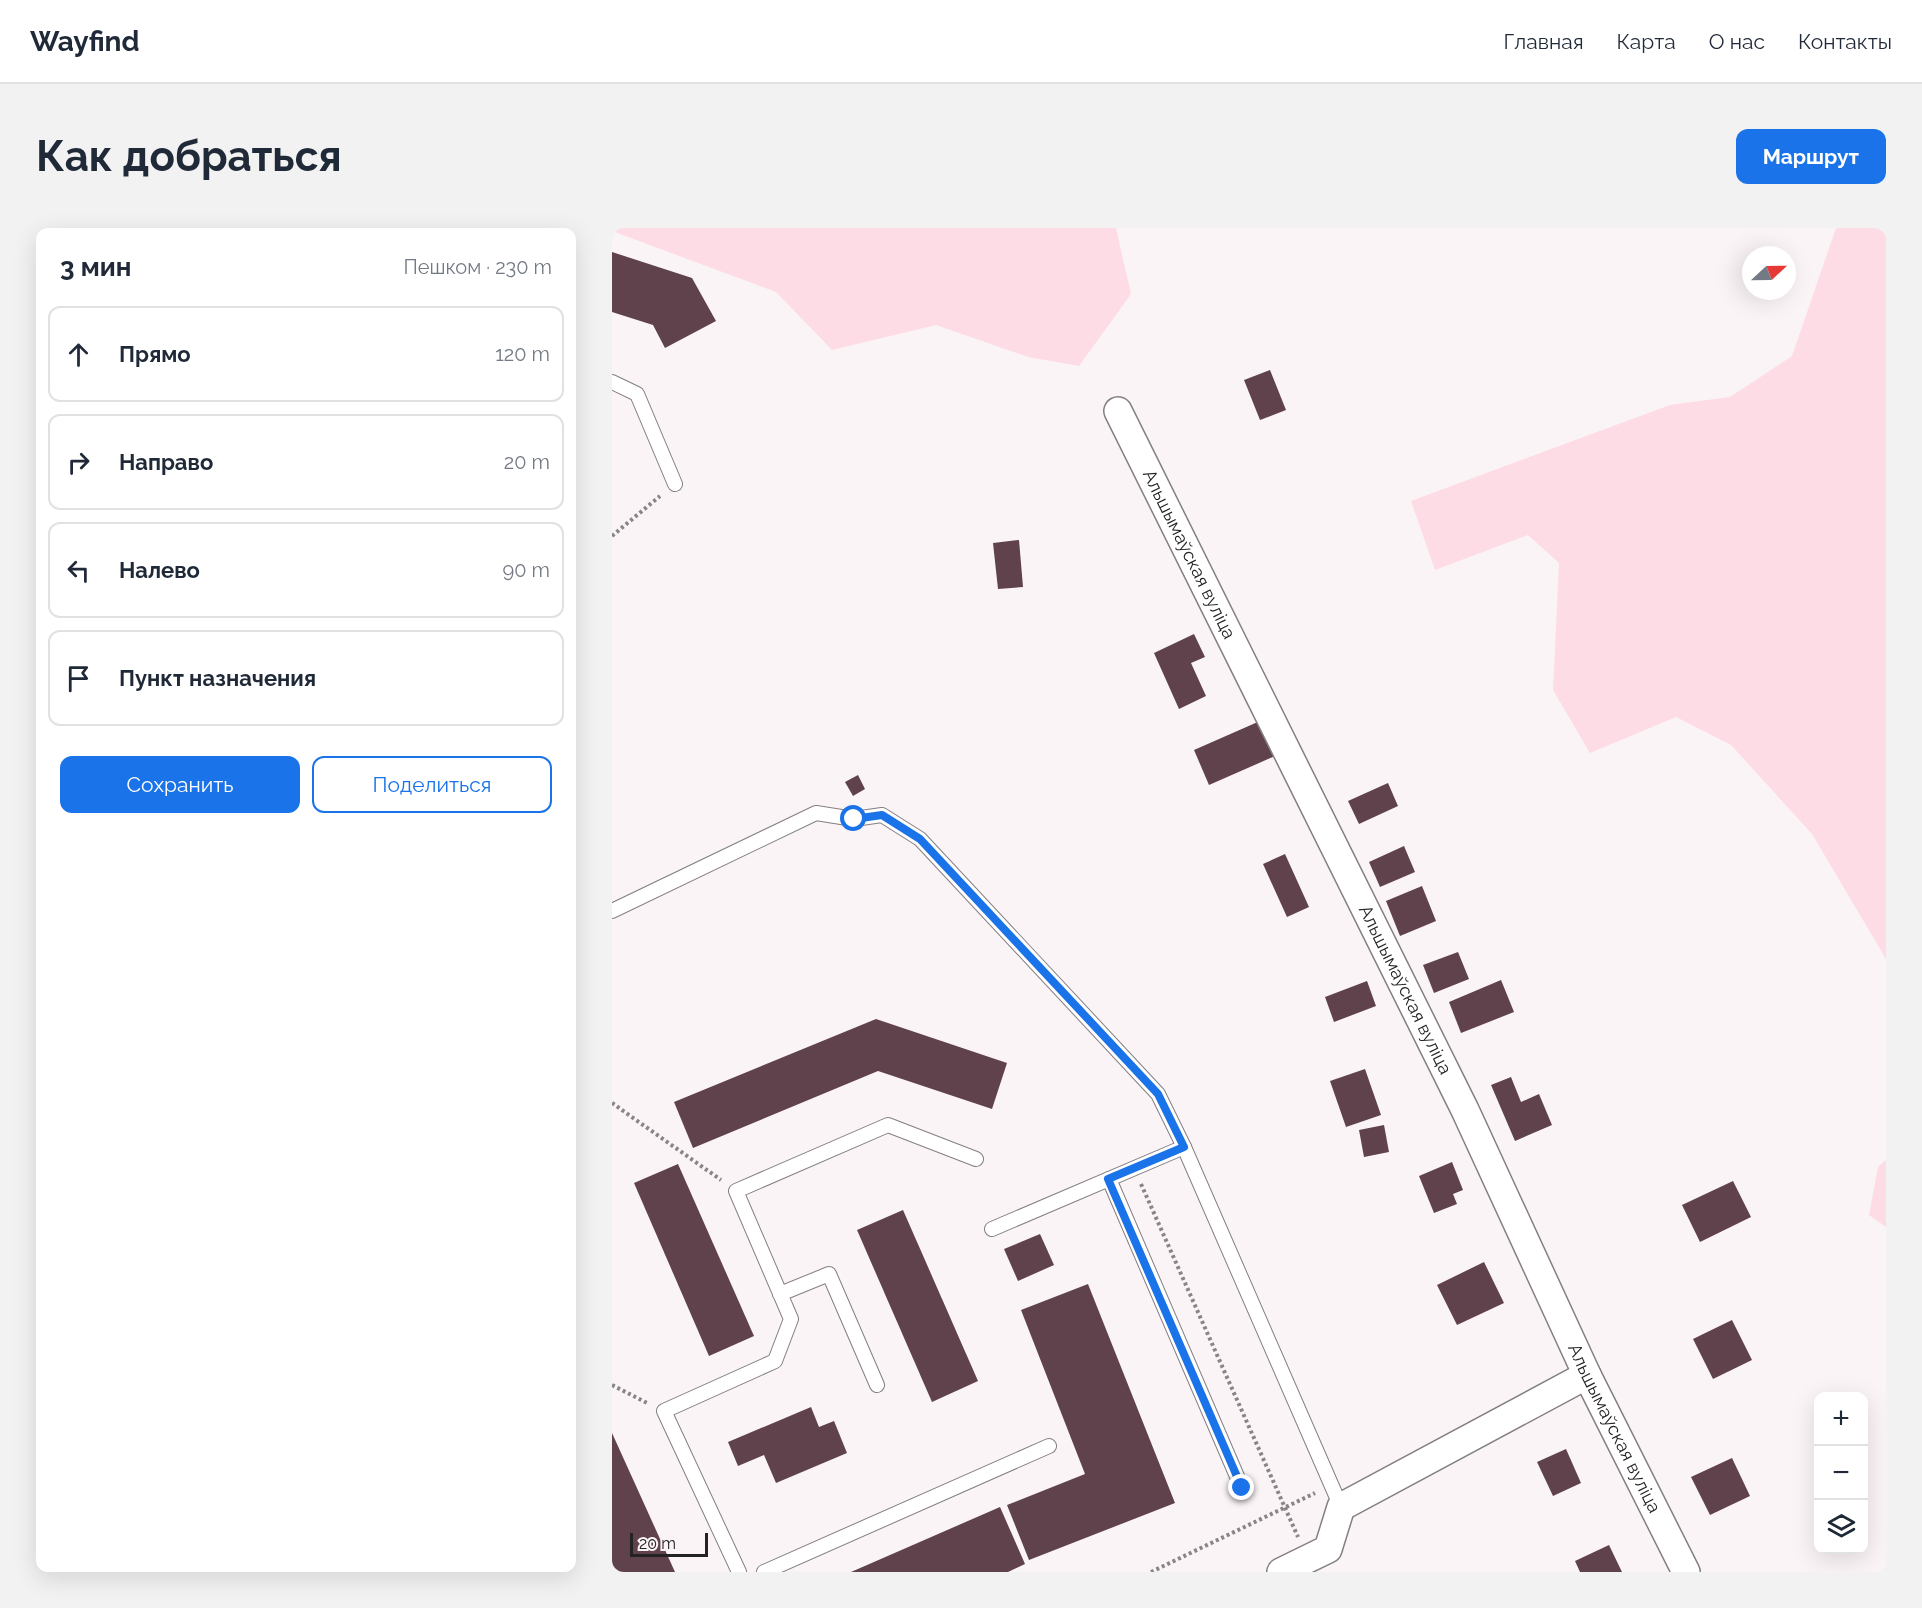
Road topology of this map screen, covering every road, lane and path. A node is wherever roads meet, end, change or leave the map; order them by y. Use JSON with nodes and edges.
{"nodes":[{"id":1,"x":612,"y":382,"type":"edge"},
{"id":2,"x":1118,"y":411,"type":"dead end"},
{"id":3,"x":675,"y":484,"type":"joint"},
{"id":4,"x":612,"y":536,"type":"edge"},
{"id":5,"x":612,"y":911,"type":"edge"},
{"id":6,"x":612,"y":1103,"type":"edge"},
{"id":7,"x":1184,"y":1147,"type":"junction"},
{"id":8,"x":976,"y":1159,"type":"dead end"},
{"id":9,"x":1134,"y":1168,"type":"junction"},
{"id":10,"x":1108,"y":1179,"type":"junction"},
{"id":11,"x":736,"y":1191,"type":"junction"},
{"id":12,"x":992,"y":1229,"type":"dead end"},
{"id":13,"x":780,"y":1294,"type":"junction"},
{"id":14,"x":1587,"y":1375,"type":"junction"},
{"id":15,"x":612,"y":1385,"type":"edge"},
{"id":16,"x":877,"y":1385,"type":"dead end"},
{"id":17,"x":664,"y":1411,"type":"junction"},
{"id":18,"x":1049,"y":1446,"type":"dead end"},
{"id":19,"x":1242,"y":1488,"type":"dead end"},
{"id":20,"x":1336,"y":1496,"type":"junction"},
{"id":21,"x":1285,"y":1507,"type":"junction"},
{"id":22,"x":1307,"y":1559,"type":"junction"},
{"id":23,"x":740,"y":1572,"type":"edge"},
{"id":24,"x":764,"y":1572,"type":"edge"},
{"id":25,"x":1151,"y":1572,"type":"edge"},
{"id":26,"x":1281,"y":1572,"type":"edge"},
{"id":27,"x":1686,"y":1572,"type":"edge"}],
"edges":[{"from":1,"to":3,"type":"lane"},
{"from":2,"to":14,"type":"street","name":"Альшымаўская вуліца"},
{"from":3,"to":4,"type":"path"},
{"from":5,"to":7,"type":"lane"},
{"from":6,"to":11,"type":"path"},
{"from":7,"to":9,"type":"lane"},
{"from":7,"to":20,"type":"lane"},
{"from":8,"to":11,"type":"lane"},
{"from":9,"to":10,"type":"lane"},
{"from":9,"to":21,"type":"path"},
{"from":10,"to":12,"type":"lane"},
{"from":10,"to":19,"type":"lane"},
{"from":11,"to":13,"type":"lane"},
{"from":13,"to":16,"type":"lane"},
{"from":13,"to":17,"type":"lane"},
{"from":14,"to":20,"type":"street"},
{"from":14,"to":27,"type":"street","name":"Альшымаўская вуліца"},
{"from":15,"to":17,"type":"path"},
{"from":17,"to":23,"type":"lane"},
{"from":18,"to":24,"type":"lane"},
{"from":20,"to":21,"type":"path"},
{"from":20,"to":22,"type":"street"},
{"from":21,"to":22,"type":"path"},
{"from":21,"to":25,"type":"path"},
{"from":22,"to":26,"type":"street"}]}
